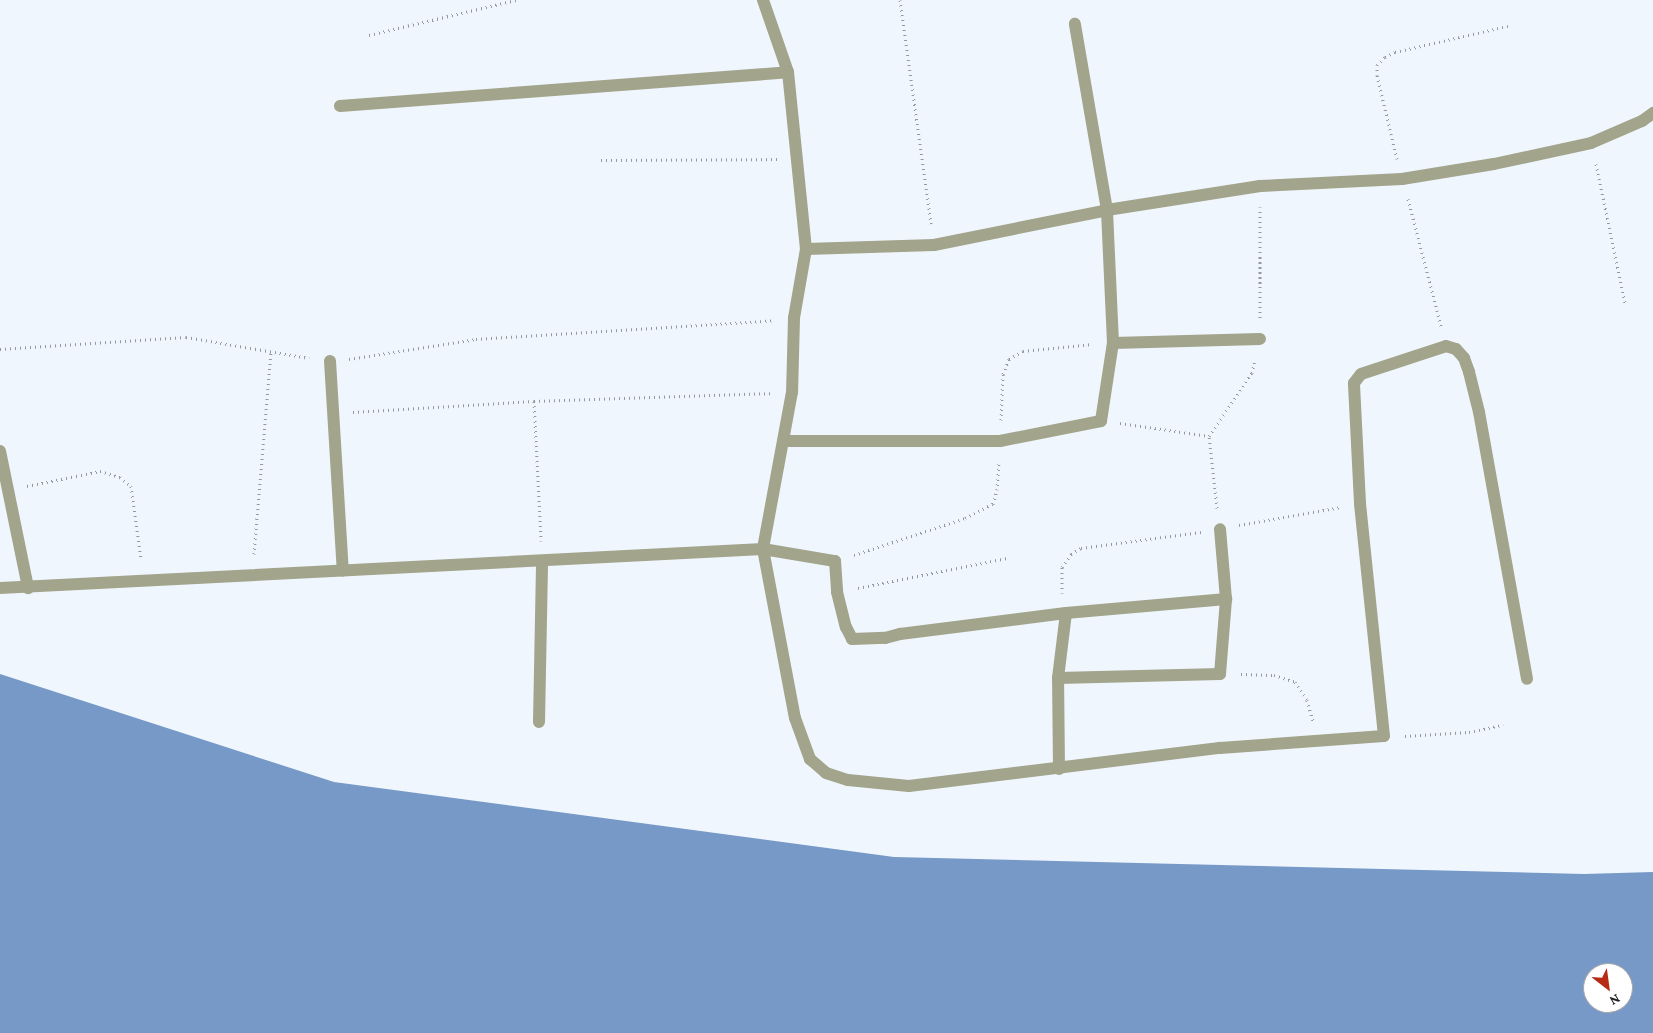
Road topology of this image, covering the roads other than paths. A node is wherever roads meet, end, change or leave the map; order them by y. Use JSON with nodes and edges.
{"nodes":[{"id":1,"x":763,"y":0,"type":"edge"},
{"id":2,"x":1075,"y":24,"type":"dead end"},
{"id":3,"x":788,"y":72,"type":"junction"},
{"id":4,"x":340,"y":106,"type":"dead end"},
{"id":5,"x":1653,"y":113,"type":"edge"},
{"id":6,"x":1107,"y":210,"type":"junction"},
{"id":7,"x":806,"y":249,"type":"junction"},
{"id":8,"x":1260,"y":339,"type":"road end"},
{"id":9,"x":1113,"y":342,"type":"junction"},
{"id":10,"x":330,"y":361,"type":"road end"},
{"id":11,"x":784,"y":441,"type":"junction"},
{"id":12,"x":0,"y":451,"type":"edge"},
{"id":13,"x":3,"y":491,"type":"edge"},
{"id":14,"x":1220,"y":529,"type":"road end"},
{"id":15,"x":763,"y":549,"type":"junction"},
{"id":16,"x":542,"y":561,"type":"junction"},
{"id":17,"x":343,"y":571,"type":"junction"},
{"id":18,"x":0,"y":588,"type":"edge"},
{"id":19,"x":28,"y":588,"type":"junction"},
{"id":20,"x":1226,"y":599,"type":"junction"},
{"id":21,"x":1066,"y":613,"type":"junction"},
{"id":22,"x":1058,"y":678,"type":"junction"},
{"id":23,"x":1527,"y":678,"type":"dead end"},
{"id":24,"x":539,"y":722,"type":"dead end"},
{"id":25,"x":1059,"y":769,"type":"junction"}],
"edges":[{"from":1,"to":3,"type":"street"},
{"from":2,"to":6,"type":"street"},
{"from":3,"to":4,"type":"street"},
{"from":3,"to":7,"type":"street"},
{"from":5,"to":6,"type":"street"},
{"from":6,"to":7,"type":"street"},
{"from":6,"to":9,"type":"street"},
{"from":7,"to":11,"type":"street"},
{"from":8,"to":9,"type":"street"},
{"from":9,"to":11,"type":"street"},
{"from":10,"to":17,"type":"street"},
{"from":11,"to":15,"type":"street"},
{"from":12,"to":13,"type":"street"},
{"from":13,"to":19,"type":"street"},
{"from":14,"to":20,"type":"street"},
{"from":15,"to":16,"type":"street"},
{"from":15,"to":21,"type":"street"},
{"from":15,"to":25,"type":"street"},
{"from":16,"to":17,"type":"street"},
{"from":16,"to":24,"type":"street"},
{"from":17,"to":19,"type":"street"},
{"from":18,"to":19,"type":"street"},
{"from":20,"to":21,"type":"street"},
{"from":20,"to":22,"type":"street"},
{"from":21,"to":22,"type":"street"},
{"from":22,"to":25,"type":"street"},
{"from":23,"to":25,"type":"street"}]}
